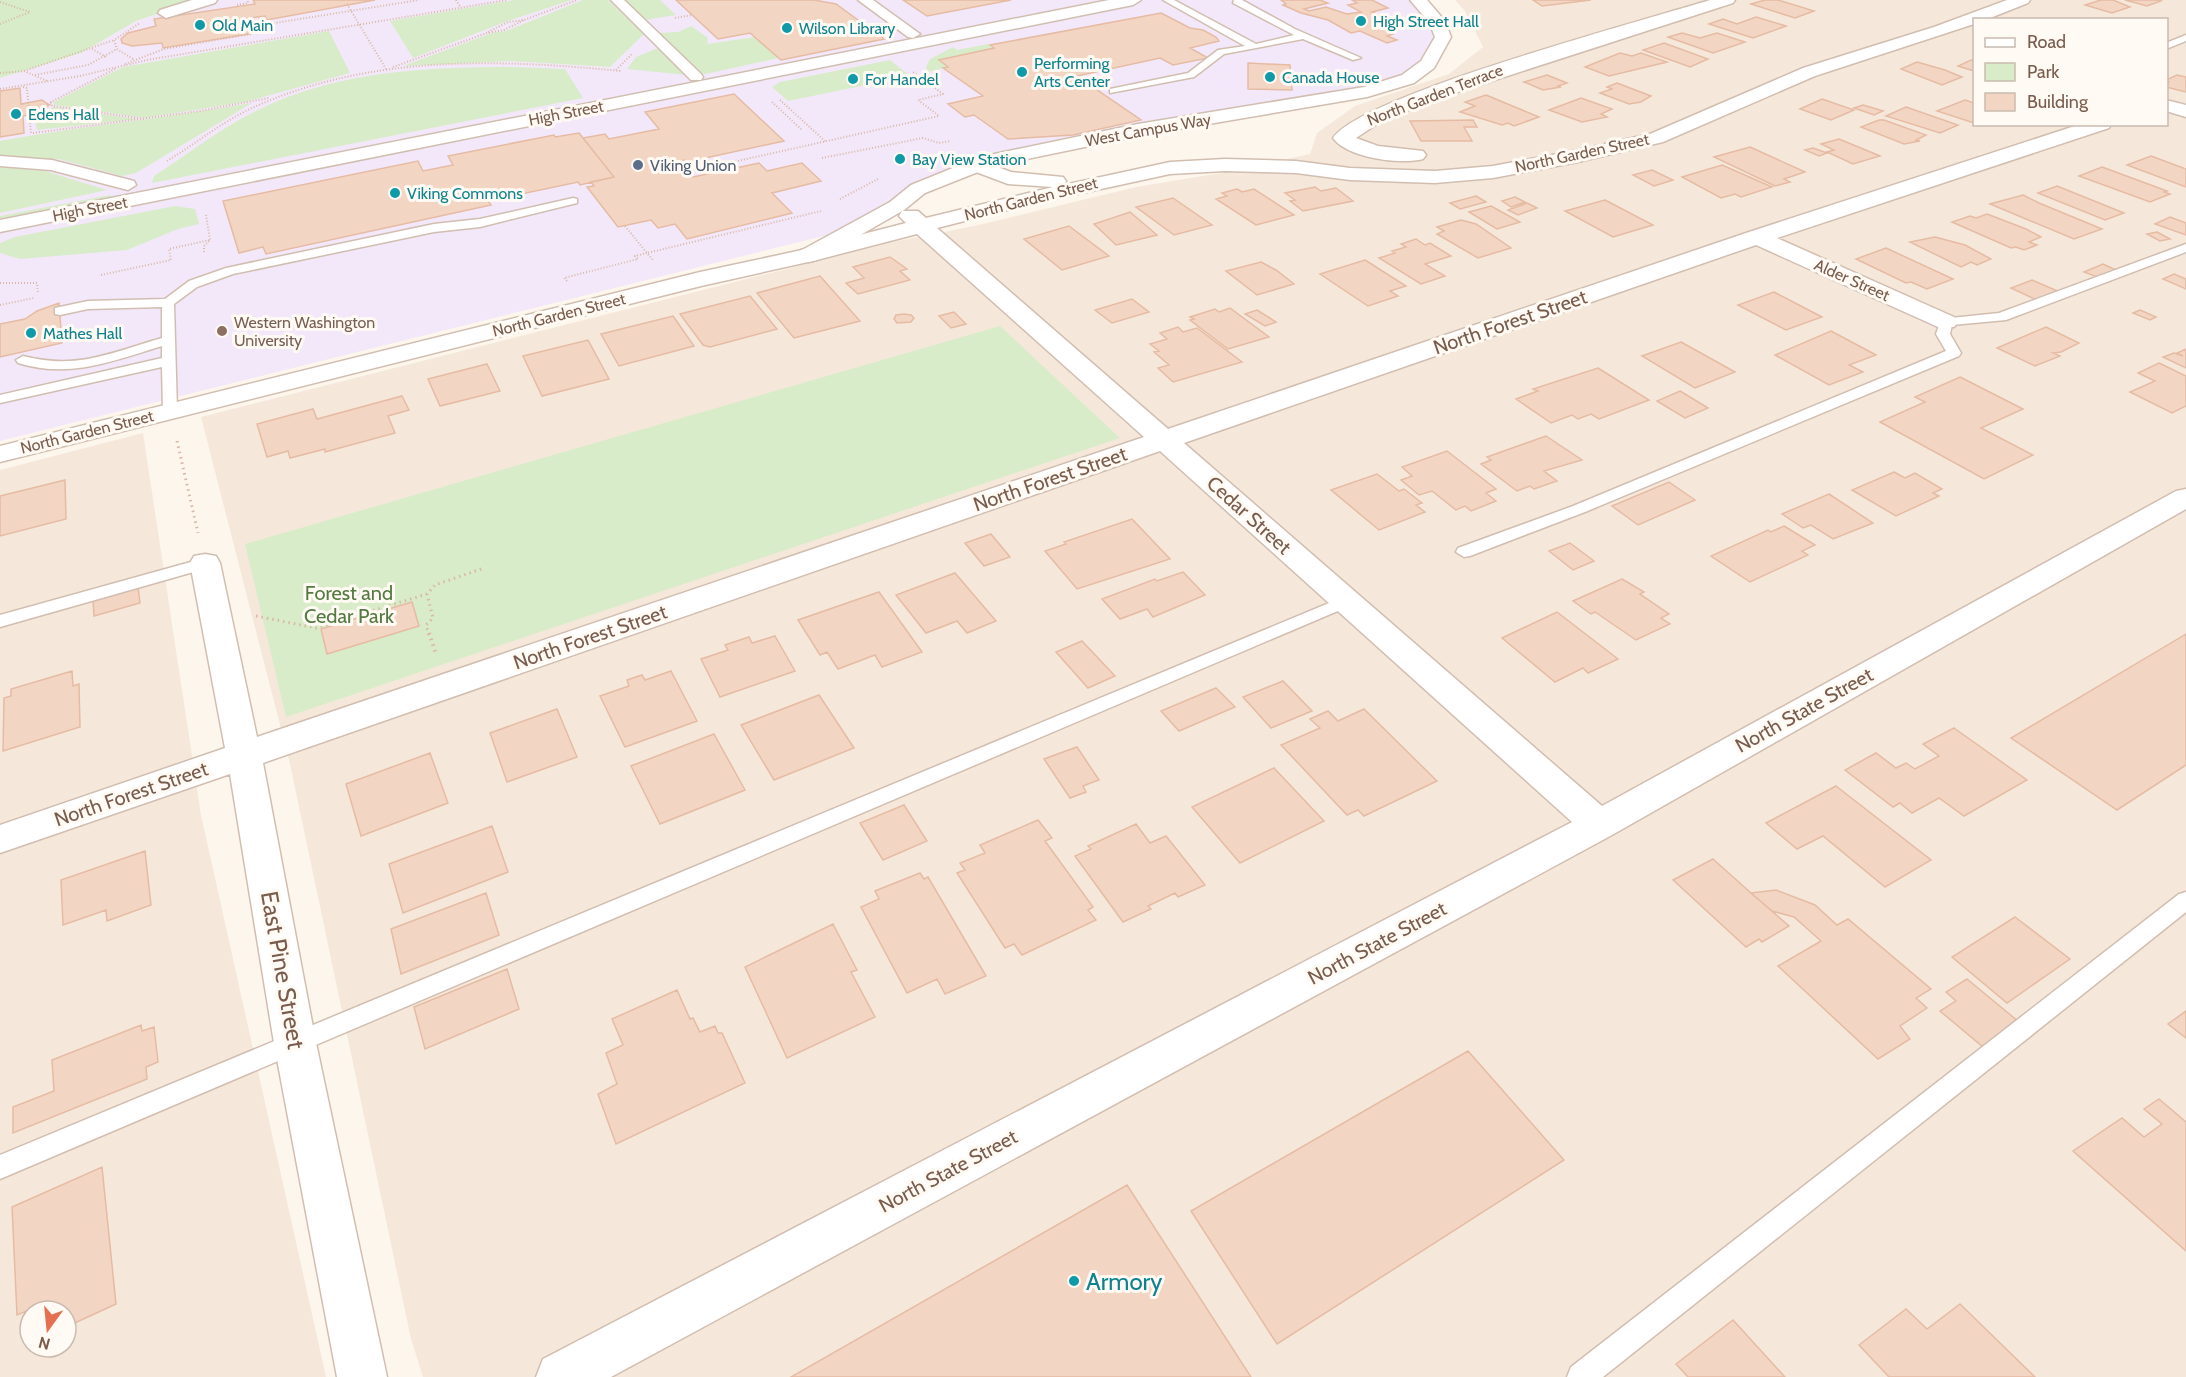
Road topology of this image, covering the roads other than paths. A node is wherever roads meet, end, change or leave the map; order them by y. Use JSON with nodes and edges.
{"nodes":[{"id":1,"x":209,"y":0,"type":"edge"},
{"id":2,"x":617,"y":0,"type":"edge"},
{"id":3,"x":864,"y":0,"type":"edge"},
{"id":4,"x":1167,"y":0,"type":"edge"},
{"id":5,"x":1238,"y":0,"type":"edge"},
{"id":6,"x":1418,"y":0,"type":"edge"},
{"id":7,"x":1727,"y":0,"type":"edge"},
{"id":8,"x":2022,"y":0,"type":"edge"},
{"id":9,"x":1124,"y":1,"type":"edge"},
{"id":10,"x":166,"y":13,"type":"road end"},
{"id":11,"x":1974,"y":18,"type":"edge"},
{"id":12,"x":1973,"y":19,"type":"edge"},
{"id":13,"x":1940,"y":31,"type":"junction"},
{"id":14,"x":913,"y":34,"type":"dead end"},
{"id":15,"x":1303,"y":36,"type":"junction"},
{"id":16,"x":2186,"y":38,"type":"edge"},
{"id":17,"x":1966,"y":39,"type":"dead end"},
{"id":18,"x":2168,"y":45,"type":"edge"},
{"id":19,"x":1255,"y":47,"type":"junction"},
{"id":20,"x":1221,"y":52,"type":"junction"},
{"id":21,"x":1200,"y":53,"type":"dead end"},
{"id":22,"x":1356,"y":58,"type":"dead end"},
{"id":23,"x":696,"y":77,"type":"dead end"},
{"id":24,"x":1113,"y":91,"type":"dead end"},
{"id":25,"x":2168,"y":106,"type":"edge"},
{"id":26,"x":2186,"y":111,"type":"edge"},
{"id":27,"x":2168,"y":118,"type":"edge"},
{"id":28,"x":2186,"y":119,"type":"edge"},
{"id":29,"x":2096,"y":126,"type":"edge"},
{"id":30,"x":1486,"y":154,"type":"dead end"},
{"id":31,"x":1430,"y":155,"type":"dead end"},
{"id":32,"x":1578,"y":156,"type":"junction"},
{"id":33,"x":0,"y":162,"type":"edge"},
{"id":34,"x":975,"y":165,"type":"junction"},
{"id":35,"x":1118,"y":177,"type":"junction"},
{"id":36,"x":128,"y":185,"type":"road end"},
{"id":37,"x":573,"y":201,"type":"dead end"},
{"id":38,"x":897,"y":207,"type":"junction"},
{"id":39,"x":0,"y":226,"type":"edge"},
{"id":40,"x":924,"y":227,"type":"junction"},
{"id":41,"x":1757,"y":237,"type":"junction"},
{"id":42,"x":2186,"y":248,"type":"edge"},
{"id":43,"x":809,"y":255,"type":"junction"},
{"id":44,"x":168,"y":303,"type":"junction"},
{"id":45,"x":60,"y":311,"type":"dead end"},
{"id":46,"x":1946,"y":322,"type":"junction"},
{"id":47,"x":168,"y":340,"type":"junction"},
{"id":48,"x":23,"y":360,"type":"dead end"},
{"id":49,"x":169,"y":361,"type":"junction"},
{"id":50,"x":0,"y":399,"type":"edge"},
{"id":51,"x":170,"y":411,"type":"junction"},
{"id":52,"x":1164,"y":440,"type":"junction"},
{"id":53,"x":0,"y":454,"type":"edge"},
{"id":54,"x":2186,"y":497,"type":"edge"},
{"id":55,"x":1464,"y":552,"type":"dead end"},
{"id":56,"x":205,"y":563,"type":"joint"},
{"id":57,"x":1346,"y":601,"type":"junction"},
{"id":58,"x":0,"y":621,"type":"edge"},
{"id":59,"x":244,"y":756,"type":"junction"},
{"id":60,"x":1599,"y":825,"type":"junction"},
{"id":61,"x":0,"y":839,"type":"edge"},
{"id":62,"x":2186,"y":900,"type":"edge"},
{"id":63,"x":295,"y":1043,"type":"junction"},
{"id":64,"x":0,"y":1167,"type":"edge"},
{"id":65,"x":362,"y":1377,"type":"edge"},
{"id":66,"x":561,"y":1377,"type":"edge"},
{"id":67,"x":1581,"y":1377,"type":"edge"}],
"edges":[{"from":1,"to":10,"type":"street"},
{"from":2,"to":23,"type":"street"},
{"from":3,"to":14,"type":"street"},
{"from":4,"to":19,"type":"lane"},
{"from":5,"to":15,"type":"lane"},
{"from":6,"to":34,"type":"street","name":"West Campus Way"},
{"from":7,"to":31,"type":"street","name":"North Garden Terrace"},
{"from":8,"to":11,"type":"street","name":"North Garden Street"},
{"from":9,"to":39,"type":"street","name":"High Street"},
{"from":12,"to":13,"type":"street","name":"North Garden Street"},
{"from":13,"to":17,"type":"street"},
{"from":13,"to":32,"type":"street","name":"North Garden Street"},
{"from":15,"to":19,"type":"lane"},
{"from":15,"to":22,"type":"lane"},
{"from":16,"to":18,"type":"lane"},
{"from":19,"to":20,"type":"lane"},
{"from":20,"to":21,"type":"lane"},
{"from":20,"to":24,"type":"lane"},
{"from":25,"to":26,"type":"street"},
{"from":27,"to":28,"type":"street"},
{"from":29,"to":41,"type":"street","name":"North Forest Street"},
{"from":30,"to":32,"type":"street"},
{"from":32,"to":35,"type":"street","name":"North Garden Street"},
{"from":33,"to":36,"type":"street"},
{"from":34,"to":35,"type":"street","name":"North Garden Street"},
{"from":34,"to":38,"type":"street","name":"West Campus Way"},
{"from":35,"to":40,"type":"street","name":"North Garden Street"},
{"from":37,"to":44,"type":"lane"},
{"from":38,"to":40,"type":"street","name":"Cedar Street"},
{"from":38,"to":43,"type":"street","name":"West Campus Way"},
{"from":40,"to":43,"type":"street","name":"North Garden Street"},
{"from":40,"to":52,"type":"street","name":"Cedar Street"},
{"from":41,"to":46,"type":"street","name":"Alder Street"},
{"from":41,"to":52,"type":"street","name":"North Forest Street"},
{"from":42,"to":46,"type":"lane"},
{"from":43,"to":51,"type":"street","name":"North Garden Street"},
{"from":44,"to":45,"type":"lane"},
{"from":44,"to":47,"type":"lane"},
{"from":46,"to":55,"type":"lane"},
{"from":47,"to":48,"type":"lane"},
{"from":47,"to":49,"type":"lane"},
{"from":49,"to":50,"type":"lane"},
{"from":49,"to":51,"type":"lane"},
{"from":51,"to":53,"type":"street","name":"North Garden Street"},
{"from":52,"to":57,"type":"street","name":"Cedar Street"},
{"from":52,"to":59,"type":"street","name":"North Forest Street"},
{"from":54,"to":60,"type":"street","name":"North State Street"},
{"from":56,"to":58,"type":"lane"},
{"from":56,"to":59,"type":"street","name":"East Pine Street"},
{"from":57,"to":60,"type":"street","name":"Cedar Street"},
{"from":57,"to":63,"type":"lane"},
{"from":59,"to":61,"type":"street","name":"North Forest Street"},
{"from":59,"to":63,"type":"street","name":"East Pine Street"},
{"from":60,"to":66,"type":"street","name":"North State Street"},
{"from":62,"to":67,"type":"lane"},
{"from":63,"to":64,"type":"lane"},
{"from":63,"to":65,"type":"street","name":"East Pine Street"}]}
